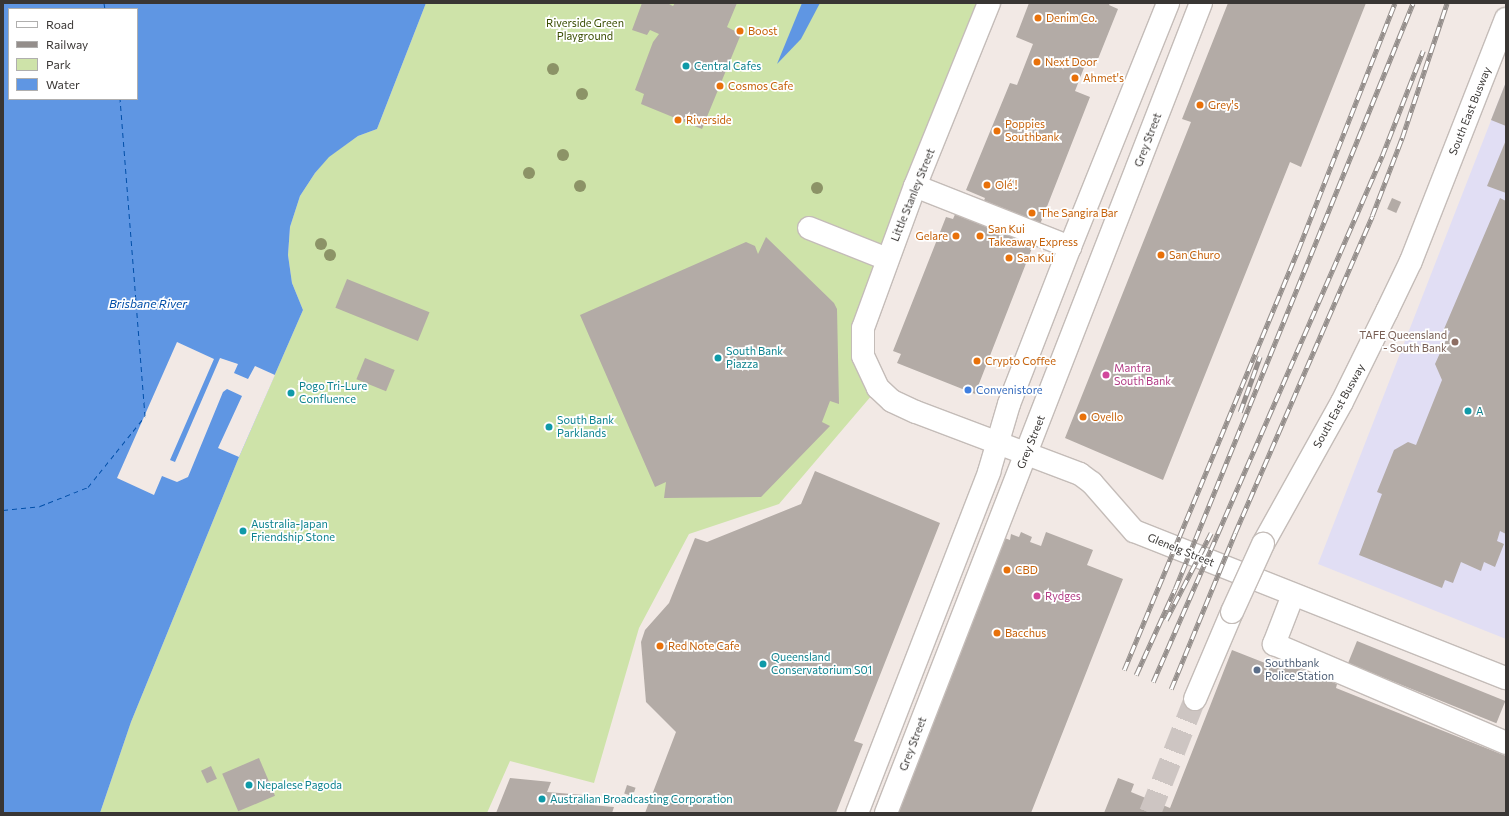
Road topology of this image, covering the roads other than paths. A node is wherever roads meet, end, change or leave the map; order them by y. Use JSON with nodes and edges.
{"nodes":[{"id":1,"x":989,"y":3,"type":"edge"},
{"id":2,"x":1168,"y":3,"type":"edge"},
{"id":3,"x":1201,"y":3,"type":"edge"},
{"id":4,"x":1506,"y":19,"type":"edge"},
{"id":5,"x":915,"y":186,"type":"junction"},
{"id":6,"x":808,"y":228,"type":"dead end"},
{"id":7,"x":1070,"y":247,"type":"junction"},
{"id":8,"x":887,"y":259,"type":"junction"},
{"id":9,"x":878,"y":388,"type":"joint"},
{"id":10,"x":998,"y":441,"type":"junction"},
{"id":11,"x":1026,"y":452,"type":"junction"},
{"id":12,"x":1293,"y":595,"type":"junction"},
{"id":13,"x":1506,"y":678,"type":"edge"},
{"id":14,"x":1195,"y":699,"type":"tunnel mouth"},
{"id":15,"x":1506,"y":743,"type":"edge"},
{"id":16,"x":857,"y":813,"type":"edge"},
{"id":17,"x":886,"y":813,"type":"edge"}],
"edges":[{"from":1,"to":5,"type":"street","name":"Little Stanley Street"},
{"from":2,"to":7,"type":"street"},
{"from":3,"to":11,"type":"street","name":"Grey Street"},
{"from":4,"to":14,"type":"street","name":"South East Busway","bridge":true},
{"from":5,"to":7,"type":"street"},
{"from":5,"to":8,"type":"street","name":"Little Stanley Street"},
{"from":6,"to":8,"type":"street"},
{"from":7,"to":10,"type":"street"},
{"from":8,"to":9,"type":"street","name":"Little Stanley Street"},
{"from":9,"to":10,"type":"street","name":"Glenelg Street"},
{"from":10,"to":11,"type":"street","name":"Glenelg Street"},
{"from":10,"to":16,"type":"street"},
{"from":11,"to":12,"type":"street","name":"Glenelg Street"},
{"from":11,"to":17,"type":"street","name":"Grey Street"},
{"from":12,"to":13,"type":"street","name":"Glenelg Street"},
{"from":12,"to":15,"type":"street"}]}
